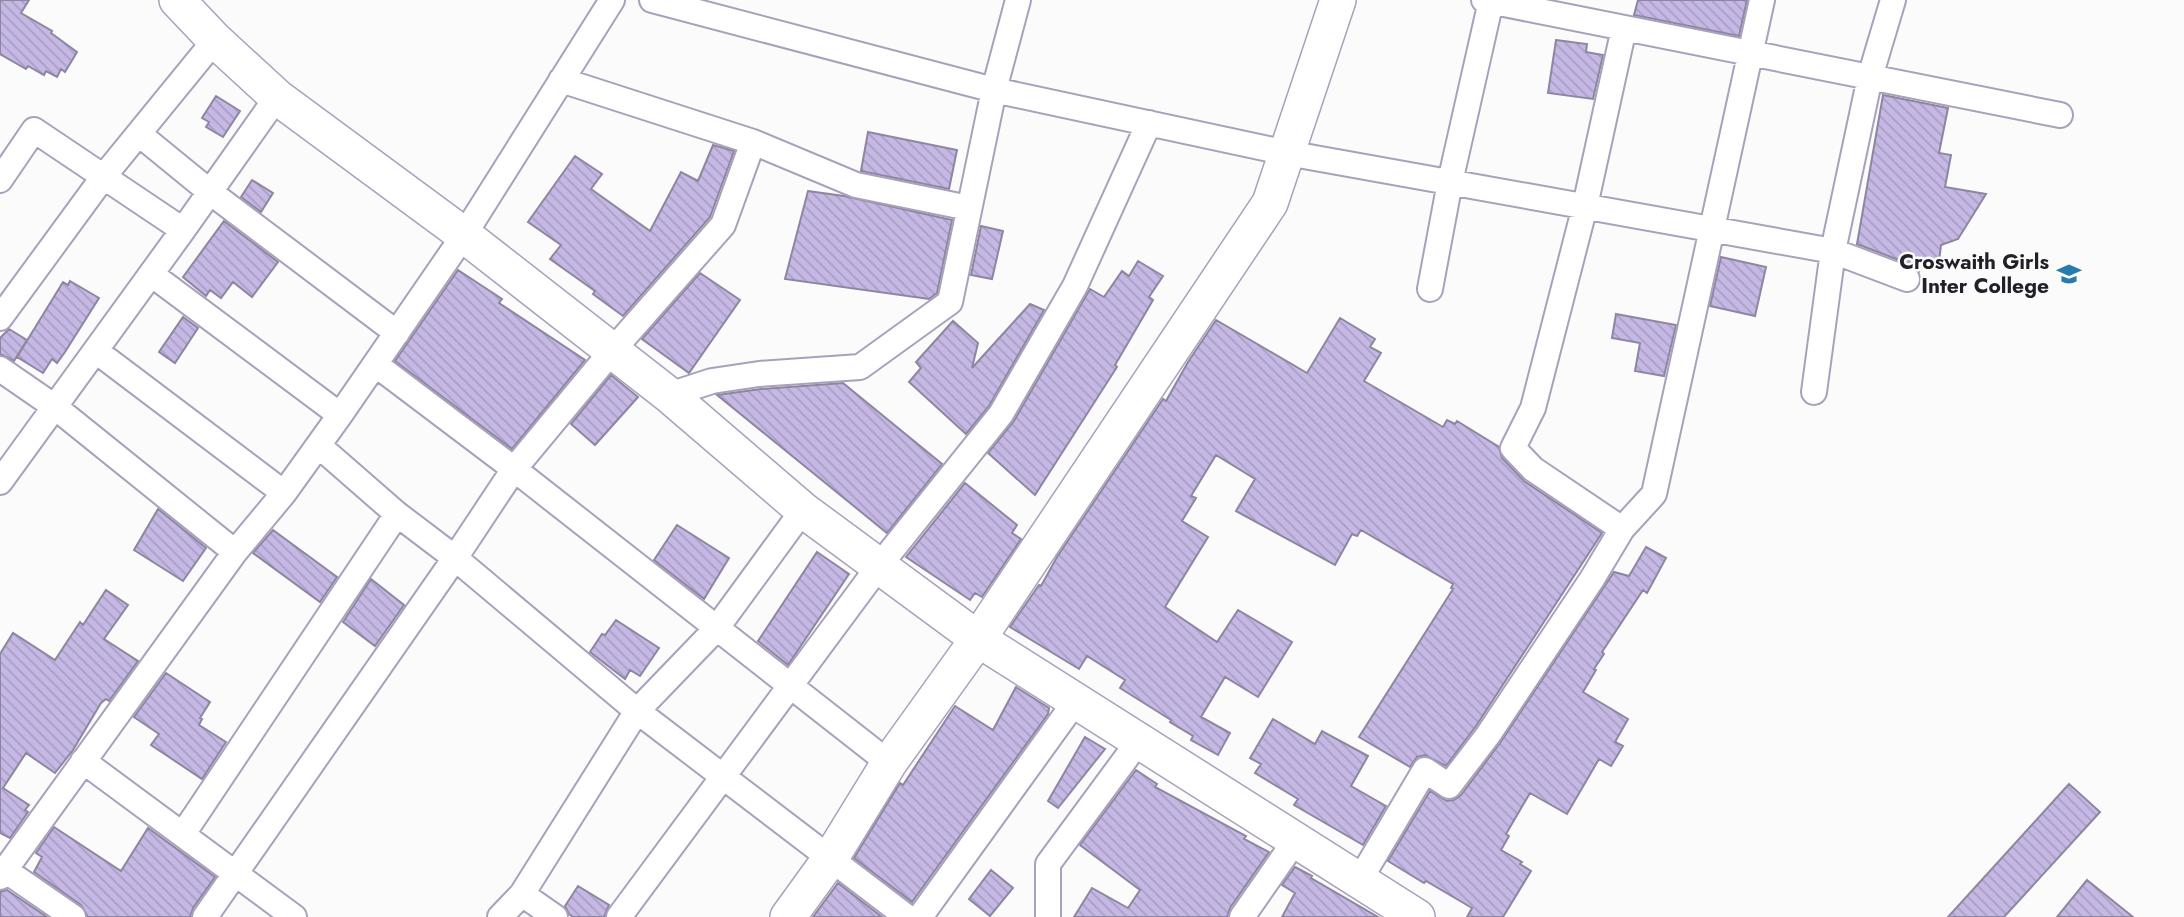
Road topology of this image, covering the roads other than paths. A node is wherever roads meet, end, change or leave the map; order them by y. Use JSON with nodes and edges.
{"nodes":[{"id":1,"x":177,"y":0,"type":"edge"},
{"id":2,"x":612,"y":0,"type":"edge"},
{"id":3,"x":652,"y":0,"type":"edge"},
{"id":4,"x":1018,"y":0,"type":"edge"},
{"id":5,"x":1338,"y":0,"type":"edge"},
{"id":6,"x":1762,"y":0,"type":"edge"},
{"id":7,"x":1893,"y":0,"type":"edge"},
{"id":8,"x":1488,"y":1,"type":"edge"},
{"id":9,"x":1625,"y":28,"type":"junction"},
{"id":10,"x":215,"y":40,"type":"junction"},
{"id":11,"x":1750,"y":53,"type":"junction"},
{"id":12,"x":1870,"y":77,"type":"junction"},
{"id":13,"x":561,"y":80,"type":"junction"},
{"id":14,"x":994,"y":90,"type":"junction"},
{"id":15,"x":277,"y":97,"type":"junction"},
{"id":16,"x":2060,"y":115,"type":"dead end"},
{"id":17,"x":1149,"y":123,"type":"junction"},
{"id":18,"x":139,"y":134,"type":"junction"},
{"id":19,"x":753,"y":142,"type":"junction"},
{"id":20,"x":1287,"y":153,"type":"junction"},
{"id":21,"x":104,"y":176,"type":"junction"},
{"id":22,"x":0,"y":180,"type":"edge"},
{"id":23,"x":1450,"y":182,"type":"junction"},
{"id":24,"x":210,"y":192,"type":"junction"},
{"id":25,"x":1585,"y":206,"type":"junction"},
{"id":26,"x":970,"y":208,"type":"junction"},
{"id":27,"x":1713,"y":229,"type":"junction"},
{"id":28,"x":183,"y":230,"type":"junction"},
{"id":29,"x":464,"y":235,"type":"junction"},
{"id":30,"x":1833,"y":251,"type":"junction"},
{"id":31,"x":151,"y":274,"type":"junction"},
{"id":32,"x":1907,"y":279,"type":"dead end"},
{"id":33,"x":1430,"y":289,"type":"dead end"},
{"id":34,"x":0,"y":318,"type":"edge"},
{"id":35,"x":397,"y":333,"type":"junction"},
{"id":36,"x":96,"y":351,"type":"junction"},
{"id":37,"x":612,"y":351,"type":"junction"},
{"id":38,"x":374,"y":365,"type":"junction"},
{"id":39,"x":0,"y":369,"type":"edge"},
{"id":40,"x":1814,"y":392,"type":"dead end"},
{"id":41,"x":669,"y":395,"type":"junction"},
{"id":42,"x":55,"y":407,"type":"junction"},
{"id":43,"x":340,"y":415,"type":"junction"},
{"id":44,"x":319,"y":446,"type":"junction"},
{"id":45,"x":514,"y":468,"type":"junction"},
{"id":46,"x":0,"y":482,"type":"edge"},
{"id":47,"x":284,"y":493,"type":"junction"},
{"id":48,"x":803,"y":510,"type":"junction"},
{"id":49,"x":397,"y":514,"type":"junction"},
{"id":50,"x":1622,"y":529,"type":"junction"},
{"id":51,"x":235,"y":552,"type":"junction"},
{"id":52,"x":455,"y":558,"type":"junction"},
{"id":53,"x":879,"y":566,"type":"junction"},
{"id":54,"x":716,"y":629,"type":"junction"},
{"id":55,"x":978,"y":639,"type":"junction"},
{"id":56,"x":790,"y":687,"type":"junction"},
{"id":57,"x":1075,"y":702,"type":"junction"},
{"id":58,"x":637,"y":711,"type":"junction"},
{"id":59,"x":1138,"y":741,"type":"junction"},
{"id":60,"x":83,"y":761,"type":"junction"},
{"id":61,"x":889,"y":763,"type":"junction"},
{"id":62,"x":723,"y":777,"type":"junction"},
{"id":63,"x":183,"y":834,"type":"junction"},
{"id":64,"x":1295,"y":841,"type":"junction"},
{"id":65,"x":830,"y":859,"type":"junction"},
{"id":66,"x":236,"y":872,"type":"junction"},
{"id":67,"x":3,"y":874,"type":"edge"},
{"id":68,"x":1359,"y":881,"type":"junction"},
{"id":69,"x":522,"y":894,"type":"junction"},
{"id":70,"x":73,"y":917,"type":"edge"},
{"id":71,"x":205,"y":917,"type":"edge"},
{"id":72,"x":294,"y":917,"type":"edge"},
{"id":73,"x":500,"y":917,"type":"edge"},
{"id":74,"x":555,"y":917,"type":"edge"},
{"id":75,"x":618,"y":917,"type":"edge"},
{"id":76,"x":788,"y":917,"type":"edge"},
{"id":77,"x":907,"y":917,"type":"edge"},
{"id":78,"x":919,"y":917,"type":"edge"},
{"id":79,"x":1048,"y":917,"type":"edge"},
{"id":80,"x":1242,"y":917,"type":"edge"},
{"id":81,"x":1417,"y":917,"type":"edge"}],
"edges":[{"from":1,"to":10,"type":"street"},
{"from":2,"to":13,"type":"street"},
{"from":3,"to":14,"type":"street"},
{"from":4,"to":14,"type":"street"},
{"from":5,"to":20,"type":"street"},
{"from":6,"to":11,"type":"street"},
{"from":7,"to":12,"type":"street"},
{"from":8,"to":9,"type":"street"},
{"from":8,"to":23,"type":"street"},
{"from":9,"to":11,"type":"street"},
{"from":9,"to":25,"type":"street"},
{"from":10,"to":15,"type":"street"},
{"from":10,"to":18,"type":"street"},
{"from":11,"to":12,"type":"street"},
{"from":11,"to":27,"type":"street"},
{"from":12,"to":16,"type":"street"},
{"from":12,"to":30,"type":"street"},
{"from":13,"to":19,"type":"street"},
{"from":13,"to":29,"type":"street"},
{"from":14,"to":17,"type":"street"},
{"from":14,"to":26,"type":"street"},
{"from":15,"to":24,"type":"street"},
{"from":15,"to":29,"type":"street"},
{"from":17,"to":20,"type":"street"},
{"from":17,"to":53,"type":"street"},
{"from":18,"to":21,"type":"street"},
{"from":18,"to":24,"type":"street"},
{"from":19,"to":26,"type":"street"},
{"from":19,"to":37,"type":"street"},
{"from":20,"to":23,"type":"street"},
{"from":20,"to":55,"type":"street"},
{"from":21,"to":22,"type":"street"},
{"from":21,"to":28,"type":"street"},
{"from":21,"to":34,"type":"street"},
{"from":23,"to":25,"type":"street"},
{"from":23,"to":33,"type":"street"},
{"from":24,"to":28,"type":"street"},
{"from":24,"to":35,"type":"street"},
{"from":25,"to":27,"type":"street"},
{"from":25,"to":50,"type":"street"},
{"from":26,"to":41,"type":"street"},
{"from":27,"to":30,"type":"street"},
{"from":27,"to":50,"type":"street"},
{"from":28,"to":31,"type":"street"},
{"from":29,"to":35,"type":"street"},
{"from":29,"to":37,"type":"street"},
{"from":30,"to":32,"type":"street"},
{"from":30,"to":40,"type":"street"},
{"from":31,"to":36,"type":"street"},
{"from":31,"to":43,"type":"street"},
{"from":35,"to":38,"type":"street"},
{"from":36,"to":42,"type":"street"},
{"from":36,"to":47,"type":"street"},
{"from":37,"to":41,"type":"street"},
{"from":37,"to":45,"type":"street"},
{"from":38,"to":43,"type":"street"},
{"from":38,"to":45,"type":"street"},
{"from":39,"to":42,"type":"street"},
{"from":41,"to":48,"type":"street"},
{"from":42,"to":46,"type":"street"},
{"from":42,"to":51,"type":"street"},
{"from":43,"to":44,"type":"street"},
{"from":44,"to":47,"type":"street"},
{"from":44,"to":49,"type":"street"},
{"from":45,"to":52,"type":"street"},
{"from":45,"to":54,"type":"street"},
{"from":47,"to":51,"type":"street"},
{"from":48,"to":53,"type":"street"},
{"from":48,"to":54,"type":"street"},
{"from":49,"to":52,"type":"street"},
{"from":49,"to":63,"type":"street"},
{"from":50,"to":68,"type":"street"},
{"from":51,"to":60,"type":"street"},
{"from":52,"to":58,"type":"street"},
{"from":52,"to":66,"type":"street"},
{"from":53,"to":55,"type":"street"},
{"from":53,"to":56,"type":"street"},
{"from":54,"to":56,"type":"street"},
{"from":54,"to":58,"type":"street"},
{"from":55,"to":57,"type":"street"},
{"from":55,"to":61,"type":"street"},
{"from":56,"to":61,"type":"street"},
{"from":56,"to":62,"type":"street"},
{"from":57,"to":59,"type":"street"},
{"from":57,"to":78,"type":"street"},
{"from":58,"to":62,"type":"street"},
{"from":58,"to":69,"type":"street"},
{"from":59,"to":64,"type":"street"},
{"from":59,"to":79,"type":"street"},
{"from":60,"to":63,"type":"street"},
{"from":60,"to":67,"type":"street"},
{"from":61,"to":65,"type":"street"},
{"from":62,"to":65,"type":"street"},
{"from":62,"to":75,"type":"street"},
{"from":63,"to":66,"type":"street"},
{"from":64,"to":68,"type":"street"},
{"from":64,"to":80,"type":"street"},
{"from":65,"to":76,"type":"street"},
{"from":65,"to":77,"type":"street"},
{"from":66,"to":71,"type":"street"},
{"from":66,"to":72,"type":"street"},
{"from":67,"to":70,"type":"street"},
{"from":68,"to":81,"type":"street"},
{"from":69,"to":73,"type":"street"},
{"from":69,"to":74,"type":"street"}]}
